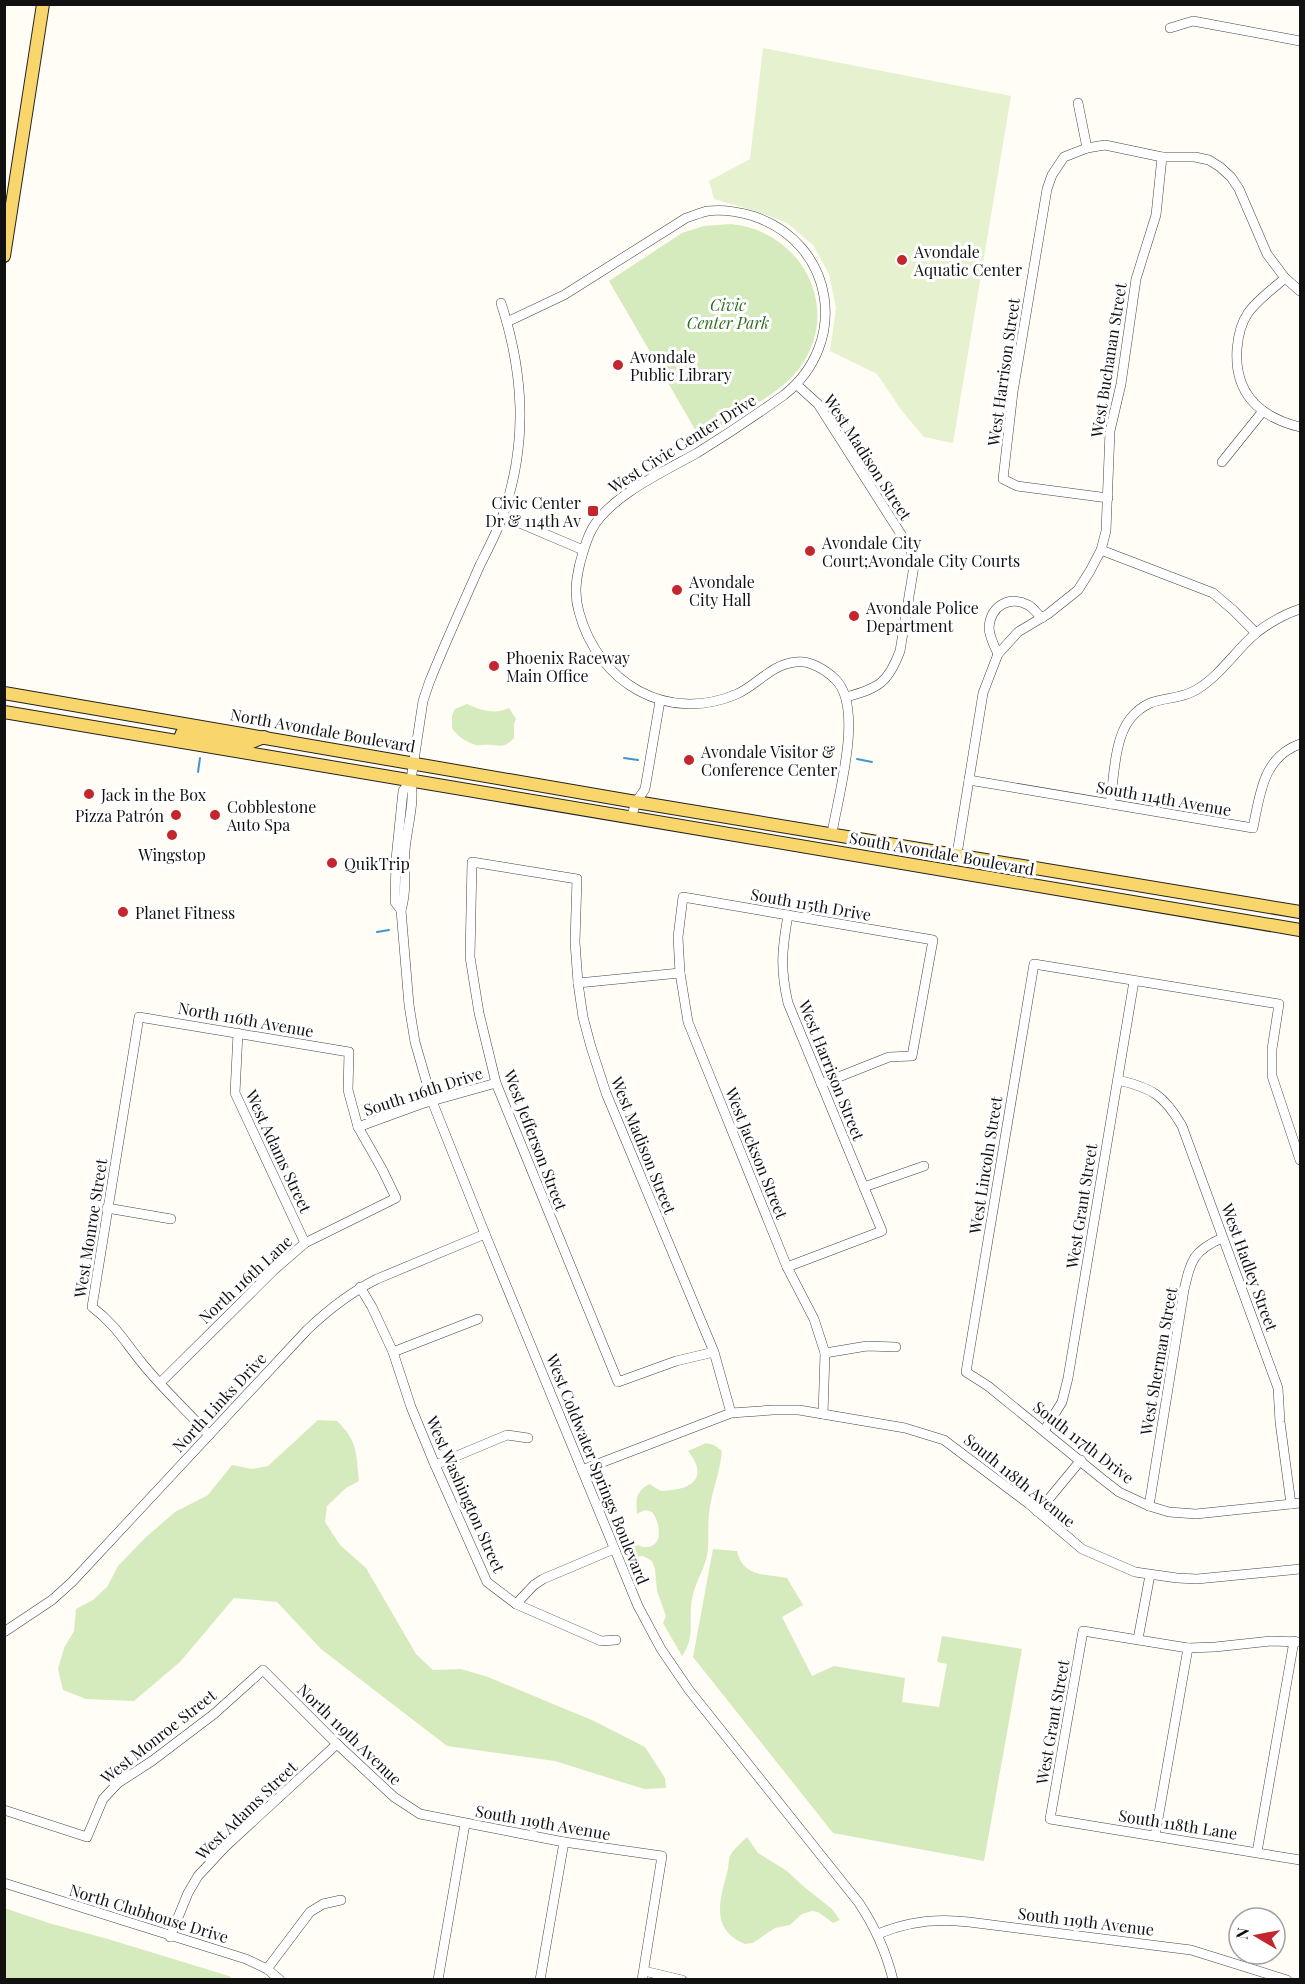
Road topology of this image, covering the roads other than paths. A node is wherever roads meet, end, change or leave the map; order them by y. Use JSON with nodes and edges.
{"nodes":[{"id":1,"x":43,"y":4,"type":"edge"},
{"id":2,"x":1170,"y":28,"type":"dead end"},
{"id":3,"x":1300,"y":41,"type":"edge"},
{"id":4,"x":1078,"y":103,"type":"dead end"},
{"id":5,"x":1087,"y":148,"type":"junction"},
{"id":6,"x":1162,"y":158,"type":"junction"},
{"id":7,"x":4,"y":256,"type":"edge"},
{"id":8,"x":1285,"y":278,"type":"junction"},
{"id":9,"x":1300,"y":291,"type":"edge"},
{"id":10,"x":501,"y":303,"type":"dead end"},
{"id":11,"x":507,"y":322,"type":"junction"},
{"id":12,"x":797,"y":385,"type":"junction"},
{"id":13,"x":1263,"y":411,"type":"junction"},
{"id":14,"x":1300,"y":427,"type":"edge"},
{"id":15,"x":1222,"y":462,"type":"dead end"},
{"id":16,"x":1108,"y":498,"type":"junction"},
{"id":17,"x":503,"y":516,"type":"junction"},
{"id":18,"x":583,"y":550,"type":"junction"},
{"id":19,"x":1101,"y":550,"type":"junction"},
{"id":20,"x":1300,"y":609,"type":"edge"},
{"id":21,"x":1042,"y":618,"type":"junction"},
{"id":22,"x":1256,"y":633,"type":"junction"},
{"id":23,"x":998,"y":654,"type":"junction"},
{"id":24,"x":4,"y":693,"type":"edge"},
{"id":25,"x":846,"y":697,"type":"junction"},
{"id":26,"x":660,"y":701,"type":"junction"},
{"id":27,"x":4,"y":712,"type":"edge"},
{"id":28,"x":170,"y":721,"type":"junction"},
{"id":29,"x":95,"y":727,"type":"junction"},
{"id":30,"x":265,"y":737,"type":"junction"},
{"id":31,"x":179,"y":741,"type":"junction"},
{"id":32,"x":1300,"y":744,"type":"edge"},
{"id":33,"x":414,"y":762,"type":"junction"},
{"id":34,"x":411,"y":780,"type":"junction"},
{"id":35,"x":969,"y":780,"type":"junction"},
{"id":36,"x":636,"y":802,"type":"junction"},
{"id":37,"x":1110,"y":804,"type":"junction"},
{"id":38,"x":578,"y":808,"type":"joint"},
{"id":39,"x":631,"y":818,"type":"junction"},
{"id":40,"x":832,"y":833,"type":"junction"},
{"id":41,"x":829,"y":851,"type":"junction"},
{"id":42,"x":957,"y":854,"type":"junction"},
{"id":43,"x":472,"y":862,"type":"joint"},
{"id":44,"x":683,"y":897,"type":"joint"},
{"id":45,"x":1300,"y":912,"type":"edge"},
{"id":46,"x":788,"y":915,"type":"junction"},
{"id":47,"x":1300,"y":930,"type":"edge"},
{"id":48,"x":680,"y":973,"type":"junction"},
{"id":49,"x":1134,"y":981,"type":"junction"},
{"id":50,"x":578,"y":983,"type":"junction"},
{"id":51,"x":139,"y":1017,"type":"joint"},
{"id":52,"x":238,"y":1033,"type":"junction"},
{"id":53,"x":1118,"y":1080,"type":"junction"},
{"id":54,"x":496,"y":1083,"type":"junction"},
{"id":55,"x":821,"y":1084,"type":"junction"},
{"id":56,"x":432,"y":1101,"type":"junction"},
{"id":57,"x":358,"y":1127,"type":"junction"},
{"id":58,"x":1300,"y":1160,"type":"edge"},
{"id":59,"x":924,"y":1166,"type":"dead end"},
{"id":60,"x":864,"y":1187,"type":"junction"},
{"id":61,"x":107,"y":1208,"type":"junction"},
{"id":62,"x":171,"y":1219,"type":"dead end"},
{"id":63,"x":485,"y":1234,"type":"junction"},
{"id":64,"x":1222,"y":1238,"type":"junction"},
{"id":65,"x":305,"y":1244,"type":"junction"},
{"id":66,"x":787,"y":1268,"type":"junction"},
{"id":67,"x":360,"y":1287,"type":"junction"},
{"id":68,"x":478,"y":1319,"type":"dead end"},
{"id":69,"x":896,"y":1347,"type":"dead end"},
{"id":70,"x":393,"y":1352,"type":"junction"},
{"id":71,"x":714,"y":1352,"type":"junction"},
{"id":72,"x":825,"y":1353,"type":"junction"},
{"id":73,"x":966,"y":1372,"type":"joint"},
{"id":74,"x":160,"y":1383,"type":"junction"},
{"id":75,"x":730,"y":1413,"type":"junction"},
{"id":76,"x":823,"y":1414,"type":"junction"},
{"id":77,"x":1044,"y":1431,"type":"junction"},
{"id":78,"x":209,"y":1435,"type":"junction"},
{"id":79,"x":528,"y":1438,"type":"dead end"},
{"id":80,"x":1081,"y":1460,"type":"junction"},
{"id":81,"x":435,"y":1465,"type":"junction"},
{"id":82,"x":582,"y":1470,"type":"junction"},
{"id":83,"x":1296,"y":1503,"type":"edge"},
{"id":84,"x":1149,"y":1506,"type":"junction"},
{"id":85,"x":1038,"y":1512,"type":"junction"},
{"id":86,"x":614,"y":1550,"type":"junction"},
{"id":87,"x":1300,"y":1569,"type":"edge"},
{"id":88,"x":1150,"y":1575,"type":"junction"},
{"id":89,"x":516,"y":1604,"type":"junction"},
{"id":90,"x":4,"y":1632,"type":"edge"},
{"id":91,"x":1138,"y":1639,"type":"junction"},
{"id":92,"x":616,"y":1640,"type":"dead end"},
{"id":93,"x":1297,"y":1642,"type":"edge"},
{"id":94,"x":1188,"y":1648,"type":"junction"},
{"id":95,"x":263,"y":1670,"type":"joint"},
{"id":96,"x":338,"y":1744,"type":"junction"},
{"id":97,"x":4,"y":1810,"type":"edge"},
{"id":98,"x":420,"y":1814,"type":"joint"},
{"id":99,"x":1050,"y":1819,"type":"joint"},
{"id":100,"x":465,"y":1824,"type":"junction"},
{"id":101,"x":1155,"y":1836,"type":"junction"},
{"id":102,"x":564,"y":1842,"type":"junction"},
{"id":103,"x":1257,"y":1852,"type":"junction"},
{"id":104,"x":1300,"y":1860,"type":"edge"},
{"id":105,"x":4,"y":1883,"type":"edge"},
{"id":106,"x":341,"y":1900,"type":"dead end"},
{"id":107,"x":878,"y":1934,"type":"junction"},
{"id":108,"x":170,"y":1937,"type":"junction"},
{"id":109,"x":267,"y":1969,"type":"junction"},
{"id":110,"x":643,"y":1975,"type":"edge"},
{"id":111,"x":280,"y":1980,"type":"edge"},
{"id":112,"x":438,"y":1980,"type":"edge"},
{"id":113,"x":540,"y":1980,"type":"edge"},
{"id":114,"x":682,"y":1980,"type":"edge"},
{"id":115,"x":893,"y":1980,"type":"edge"},
{"id":116,"x":1287,"y":1980,"type":"edge"}],
"edges":[{"from":1,"to":7,"type":"main road"},
{"from":2,"to":3,"type":"street"},
{"from":4,"to":5,"type":"street"},
{"from":5,"to":6,"type":"street"},
{"from":5,"to":16,"type":"street","name":"West Harrison Street"},
{"from":6,"to":8,"type":"street"},
{"from":6,"to":16,"type":"street","name":"West Buchanan Street"},
{"from":8,"to":9,"type":"street"},
{"from":8,"to":13,"type":"street"},
{"from":10,"to":11,"type":"street"},
{"from":11,"to":12,"type":"street","name":"West Civic Center Drive"},
{"from":11,"to":17,"type":"street"},
{"from":12,"to":18,"type":"street","name":"West Civic Center Drive"},
{"from":12,"to":25,"type":"street","name":"West Madison Street"},
{"from":13,"to":14,"type":"street"},
{"from":13,"to":15,"type":"street"},
{"from":16,"to":19,"type":"street","name":"West Buchanan Street"},
{"from":17,"to":18,"type":"street"},
{"from":17,"to":33,"type":"street","name":"West Coldwater Springs Boulevard"},
{"from":18,"to":26,"type":"street","name":"West Civic Center Drive"},
{"from":19,"to":21,"type":"street","name":"West Buchanan Street"},
{"from":19,"to":22,"type":"street"},
{"from":20,"to":22,"type":"street"},
{"from":21,"to":23,"type":"street","name":"West Buchanan Street"},
{"from":21,"to":23,"type":"street"},
{"from":22,"to":37,"type":"street"},
{"from":23,"to":35,"type":"street","name":"West Buchanan Street"},
{"from":24,"to":28,"type":"main road","name":"North Avondale Boulevard"},
{"from":25,"to":26,"type":"street","name":"West Civic Center Drive"},
{"from":25,"to":40,"type":"street"},
{"from":26,"to":36,"type":"street"},
{"from":27,"to":29,"type":"main road","name":"North Avondale Boulevard"},
{"from":28,"to":29,"type":"main road"},
{"from":28,"to":30,"type":"main road","name":"North Avondale Boulevard"},
{"from":29,"to":31,"type":"main road","name":"North Avondale Boulevard"},
{"from":30,"to":31,"type":"main road"},
{"from":30,"to":33,"type":"main road","name":"North Avondale Boulevard"},
{"from":31,"to":34,"type":"main road","name":"North Avondale Boulevard"},
{"from":32,"to":37,"type":"street","name":"South 114th Avenue"},
{"from":33,"to":34,"type":"street","name":"West Coldwater Springs Boulevard"},
{"from":33,"to":36,"type":"main road","name":"North Avondale Boulevard"},
{"from":34,"to":38,"type":"main road","name":"North Avondale Boulevard"},
{"from":34,"to":56,"type":"street","name":"West Coldwater Springs Boulevard"},
{"from":35,"to":37,"type":"street","name":"South 114th Avenue"},
{"from":35,"to":42,"type":"street","name":"West Buchanan Street"},
{"from":36,"to":39,"type":"street"},
{"from":36,"to":40,"type":"main road","name":"South Avondale Boulevard"},
{"from":38,"to":39,"type":"main road","name":"South Avondale Boulevard"},
{"from":39,"to":41,"type":"main road","name":"South Avondale Boulevard"},
{"from":40,"to":41,"type":"main road"},
{"from":40,"to":42,"type":"main road","name":"South Avondale Boulevard"},
{"from":41,"to":47,"type":"main road","name":"South Avondale Boulevard"},
{"from":42,"to":45,"type":"main road","name":"South Avondale Boulevard"},
{"from":43,"to":50,"type":"street","name":"West Madison Street"},
{"from":43,"to":54,"type":"street","name":"West Jefferson Street"},
{"from":44,"to":46,"type":"street","name":"South 115th Drive"},
{"from":44,"to":48,"type":"street","name":"West Jackson Street"},
{"from":46,"to":55,"type":"street","name":"West Harrison Street"},
{"from":46,"to":55,"type":"street","name":"South 115th Drive"},
{"from":48,"to":50,"type":"street"},
{"from":48,"to":66,"type":"street","name":"West Jackson Street"},
{"from":49,"to":53,"type":"street","name":"West Grant Street"},
{"from":49,"to":58,"type":"street"},
{"from":49,"to":73,"type":"street","name":"West Lincoln Street"},
{"from":50,"to":71,"type":"street","name":"West Madison Street"},
{"from":51,"to":52,"type":"street","name":"North 116th Avenue"},
{"from":51,"to":61,"type":"street","name":"West Monroe Street"},
{"from":52,"to":57,"type":"street","name":"North 116th Avenue"},
{"from":52,"to":65,"type":"street","name":"West Adams Street"},
{"from":53,"to":64,"type":"street","name":"West Hadley Street"},
{"from":53,"to":77,"type":"street","name":"West Grant Street"},
{"from":54,"to":56,"type":"street","name":"South 116th Drive"},
{"from":54,"to":71,"type":"street","name":"West Jefferson Street"},
{"from":55,"to":60,"type":"street","name":"West Harrison Street"},
{"from":56,"to":57,"type":"street","name":"South 116th Drive"},
{"from":56,"to":63,"type":"street","name":"West Coldwater Springs Boulevard"},
{"from":57,"to":65,"type":"street","name":"North 116th Lane"},
{"from":59,"to":60,"type":"street"},
{"from":60,"to":66,"type":"street","name":"West Harrison Street"},
{"from":61,"to":62,"type":"street"},
{"from":61,"to":74,"type":"street","name":"West Monroe Street"},
{"from":63,"to":67,"type":"street","name":"North Links Drive"},
{"from":63,"to":82,"type":"street","name":"West Coldwater Springs Boulevard"},
{"from":64,"to":83,"type":"street","name":"West Hadley Street"},
{"from":64,"to":84,"type":"street","name":"West Sherman Street"},
{"from":65,"to":74,"type":"street","name":"North 116th Lane"},
{"from":66,"to":72,"type":"street","name":"West Jackson Street"},
{"from":67,"to":70,"type":"street","name":"West Washington Street"},
{"from":67,"to":78,"type":"street","name":"North Links Drive"},
{"from":68,"to":70,"type":"street"},
{"from":69,"to":72,"type":"street"},
{"from":70,"to":81,"type":"street","name":"West Washington Street"},
{"from":71,"to":75,"type":"street","name":"West Madison Street"},
{"from":72,"to":76,"type":"street","name":"West Jackson Street"},
{"from":73,"to":77,"type":"street","name":"South 117th Drive"},
{"from":74,"to":78,"type":"street","name":"West Monroe Street"},
{"from":75,"to":76,"type":"street","name":"South 118th Avenue"},
{"from":75,"to":82,"type":"street","name":"South 118th Avenue"},
{"from":76,"to":85,"type":"street","name":"South 118th Avenue"},
{"from":77,"to":80,"type":"street","name":"South 117th Drive"},
{"from":78,"to":90,"type":"street","name":"North Links Drive"},
{"from":79,"to":81,"type":"street"},
{"from":80,"to":84,"type":"street","name":"South 117th Drive"},
{"from":80,"to":85,"type":"street"},
{"from":81,"to":89,"type":"street","name":"West Washington Street"},
{"from":82,"to":86,"type":"street","name":"West Coldwater Springs Boulevard"},
{"from":83,"to":84,"type":"street","name":"South 117th Drive"},
{"from":85,"to":88,"type":"street","name":"South 118th Avenue"},
{"from":86,"to":89,"type":"street"},
{"from":86,"to":107,"type":"street","name":"West Coldwater Springs Boulevard"},
{"from":87,"to":88,"type":"street","name":"South 118th Avenue"},
{"from":88,"to":91,"type":"street"},
{"from":89,"to":92,"type":"street","name":"West Washington Street"},
{"from":91,"to":94,"type":"street"},
{"from":91,"to":99,"type":"street","name":"West Grant Street"},
{"from":93,"to":94,"type":"street"},
{"from":93,"to":103,"type":"street"},
{"from":94,"to":101,"type":"street"},
{"from":95,"to":96,"type":"street","name":"North 119th Avenue"},
{"from":95,"to":97,"type":"street","name":"West Monroe Street"},
{"from":96,"to":98,"type":"street","name":"North 119th Avenue"},
{"from":96,"to":108,"type":"street","name":"West Adams Street"},
{"from":98,"to":100,"type":"street","name":"South 119th Avenue"},
{"from":99,"to":101,"type":"street","name":"South 118th Lane"},
{"from":100,"to":102,"type":"street","name":"South 119th Avenue"},
{"from":100,"to":112,"type":"street"},
{"from":101,"to":103,"type":"street","name":"South 118th Lane"},
{"from":102,"to":110,"type":"street","name":"South 119th Avenue"},
{"from":102,"to":113,"type":"street"},
{"from":103,"to":104,"type":"street","name":"South 118th Lane"},
{"from":105,"to":108,"type":"street","name":"North Clubhouse Drive"},
{"from":106,"to":109,"type":"street"},
{"from":107,"to":115,"type":"street","name":"West Coldwater Springs Boulevard"},
{"from":107,"to":116,"type":"street","name":"South 119th Avenue"},
{"from":108,"to":109,"type":"street","name":"North Clubhouse Drive"},
{"from":109,"to":111,"type":"street","name":"North Clubhouse Drive"},
{"from":110,"to":114,"type":"street"}]}
